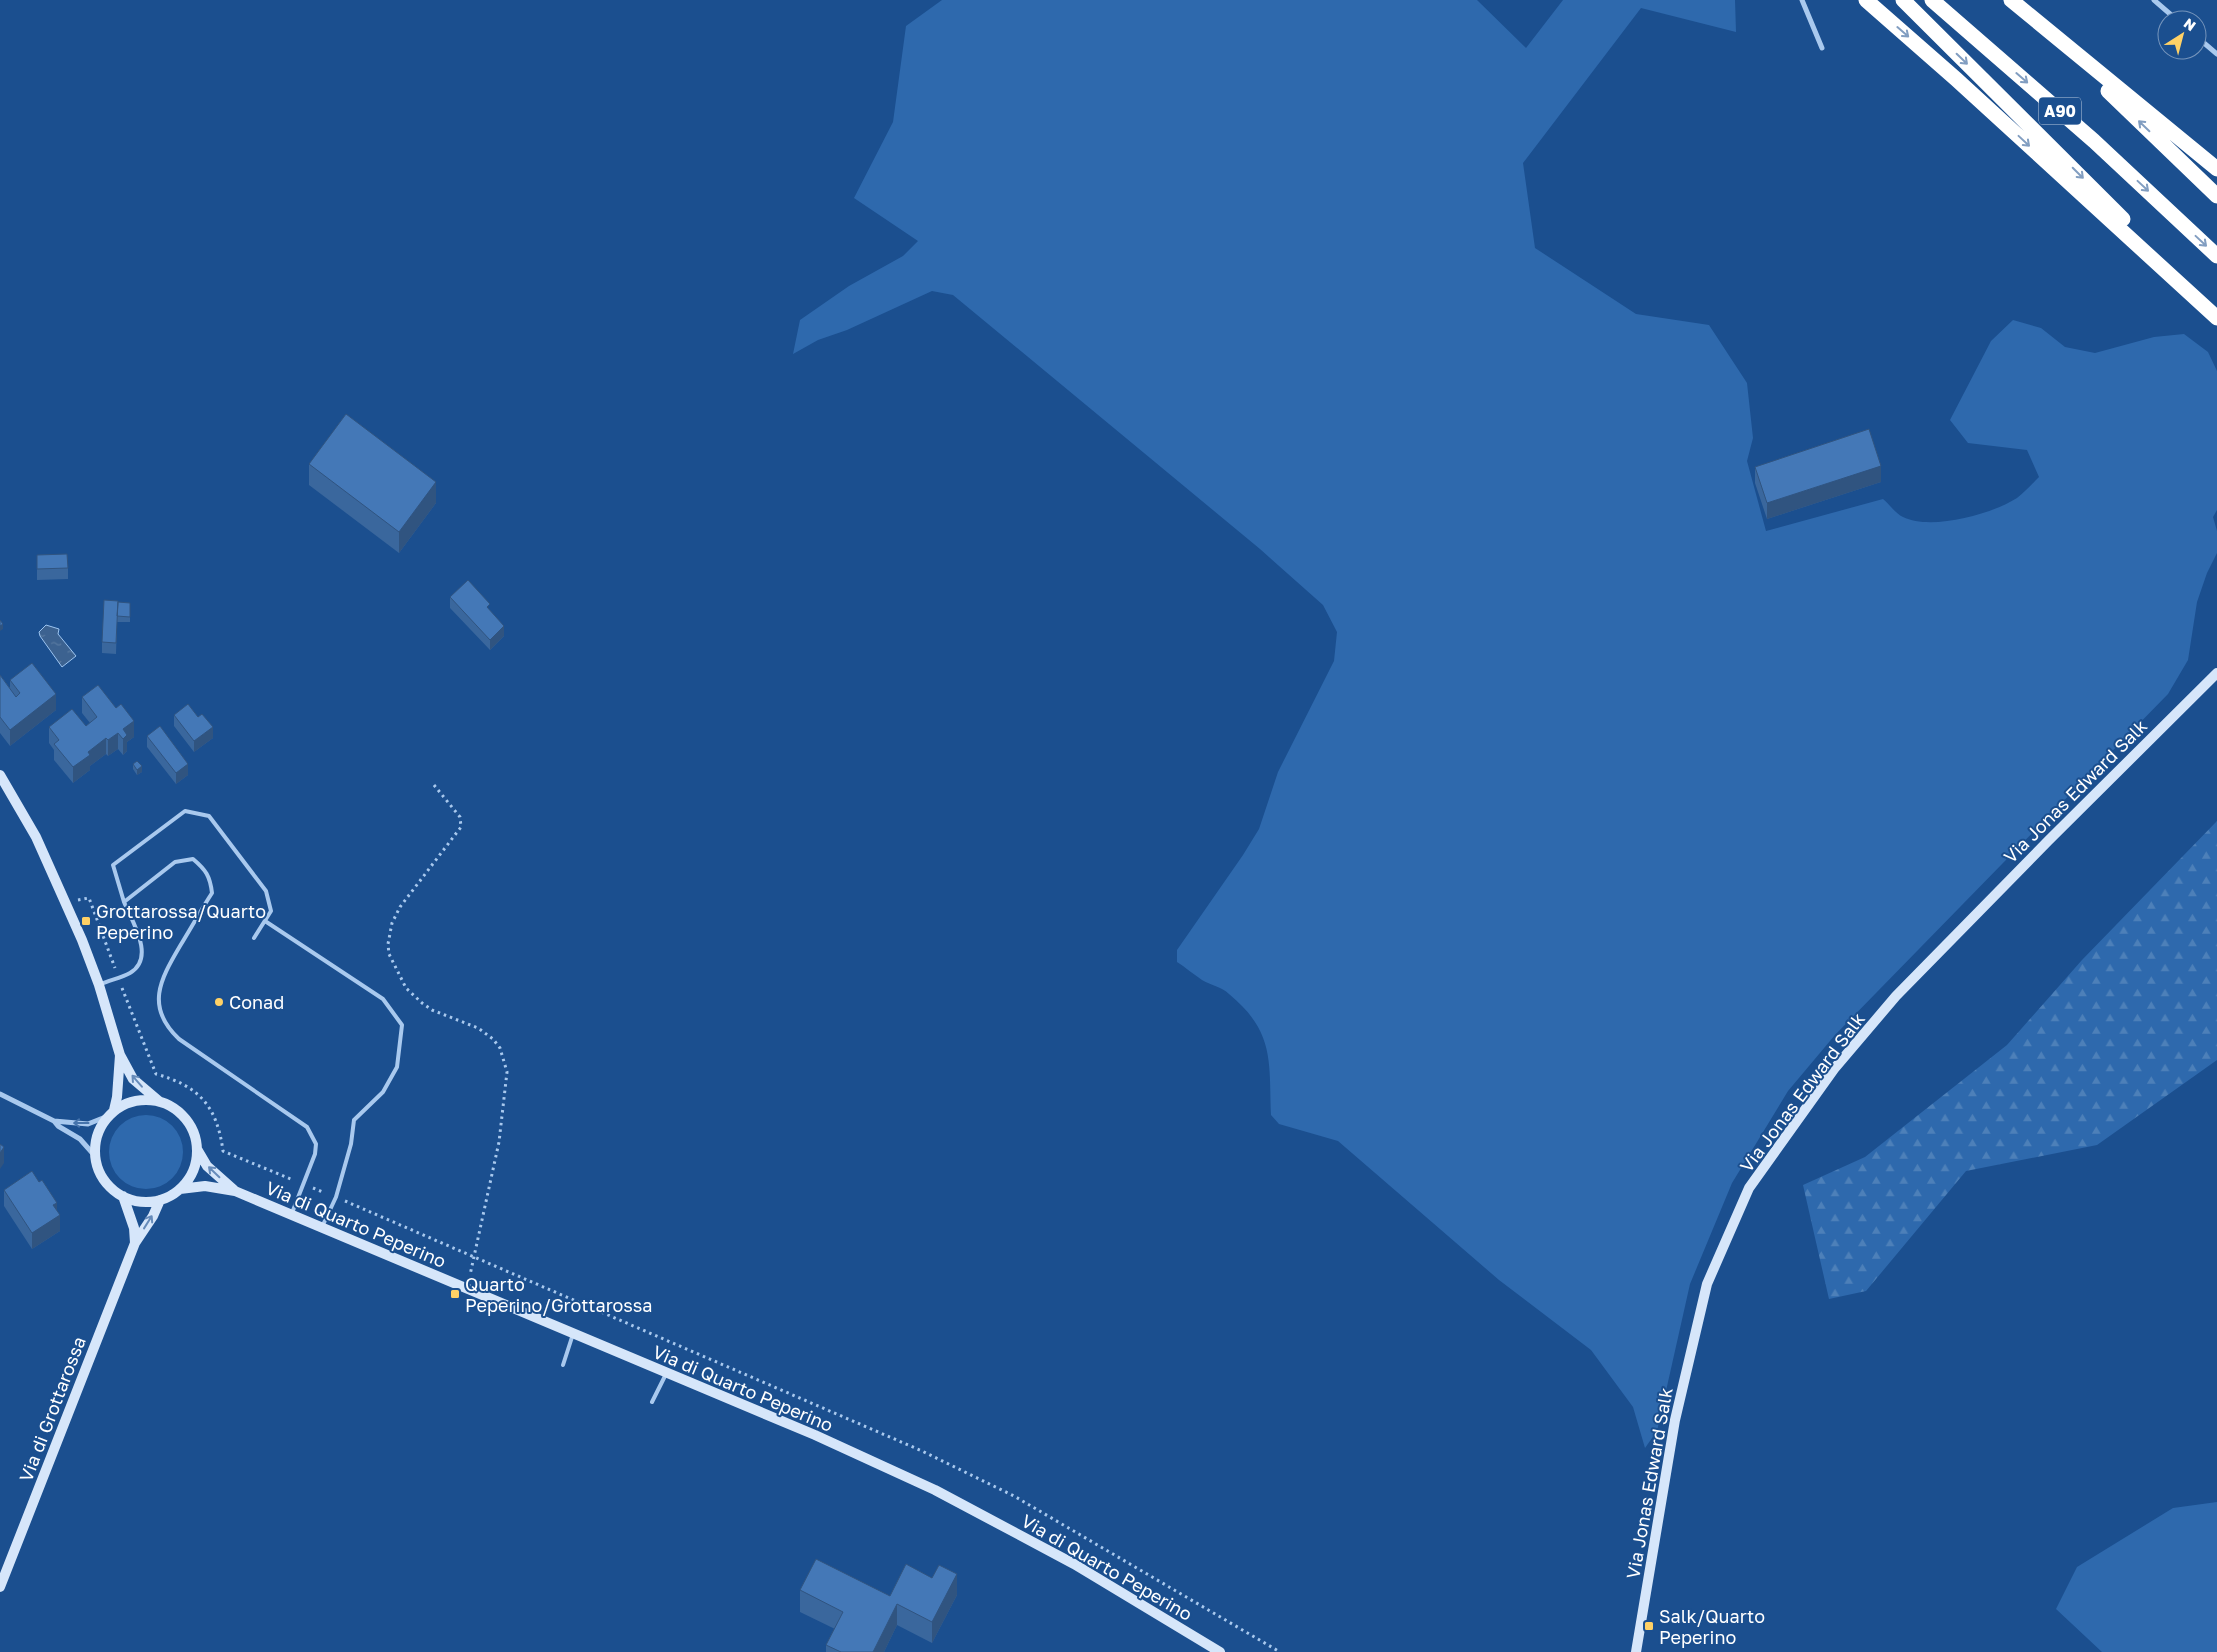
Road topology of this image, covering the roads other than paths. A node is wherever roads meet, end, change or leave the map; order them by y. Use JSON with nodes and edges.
{"nodes":[{"id":1,"x":1802,"y":0,"type":"edge"},
{"id":2,"x":1866,"y":0,"type":"edge"},
{"id":3,"x":1903,"y":0,"type":"edge"},
{"id":4,"x":1932,"y":0,"type":"edge"},
{"id":5,"x":2011,"y":0,"type":"edge"},
{"id":6,"x":2154,"y":0,"type":"edge"},
{"id":7,"x":2166,"y":10,"type":"edge"},
{"id":8,"x":2027,"y":14,"type":"junction"},
{"id":9,"x":2207,"y":46,"type":"edge"},
{"id":10,"x":1822,"y":48,"type":"dead end"},
{"id":11,"x":2217,"y":54,"type":"edge"},
{"id":12,"x":2217,"y":168,"type":"edge"},
{"id":13,"x":2217,"y":196,"type":"edge"},
{"id":14,"x":2217,"y":256,"type":"edge"},
{"id":15,"x":2217,"y":314,"type":"edge"},
{"id":16,"x":2217,"y":318,"type":"edge"},
{"id":17,"x":2217,"y":673,"type":"edge"},
{"id":18,"x":0,"y":775,"type":"edge"},
{"id":19,"x":124,"y":902,"type":"junction"},
{"id":20,"x":265,"y":921,"type":"junction"},
{"id":21,"x":254,"y":938,"type":"dead end"},
{"id":22,"x":98,"y":985,"type":"junction"},
{"id":23,"x":120,"y":1055,"type":"junction"},
{"id":24,"x":0,"y":1094,"type":"edge"},
{"id":25,"x":160,"y":1102,"type":"junction"},
{"id":26,"x":111,"y":1113,"type":"junction"},
{"id":27,"x":54,"y":1121,"type":"junction"},
{"id":28,"x":197,"y":1149,"type":"junction"},
{"id":29,"x":95,"y":1156,"type":"junction"},
{"id":30,"x":180,"y":1189,"type":"junction"},
{"id":31,"x":235,"y":1191,"type":"junction"},
{"id":32,"x":123,"y":1196,"type":"junction"},
{"id":33,"x":160,"y":1200,"type":"junction"},
{"id":34,"x":292,"y":1215,"type":"junction"},
{"id":35,"x":322,"y":1228,"type":"junction"},
{"id":36,"x":135,"y":1243,"type":"junction"},
{"id":37,"x":573,"y":1334,"type":"junction"},
{"id":38,"x":564,"y":1365,"type":"dead end"},
{"id":39,"x":666,"y":1374,"type":"junction"},
{"id":40,"x":652,"y":1402,"type":"dead end"},
{"id":41,"x":0,"y":1587,"type":"edge"},
{"id":42,"x":1220,"y":1652,"type":"edge"},
{"id":43,"x":1636,"y":1652,"type":"edge"}],
"edges":[{"from":1,"to":10,"type":"street"},
{"from":2,"to":16,"type":"highway","one_way":true},
{"from":3,"to":15,"type":"highway","one_way":true},
{"from":4,"to":14,"type":"highway","number":"A90","one_way":true},
{"from":5,"to":8,"type":"highway","number":"A90"},
{"from":6,"to":7,"type":"street"},
{"from":8,"to":12,"type":"highway"},
{"from":13,"to":8,"type":"highway","number":"A90","one_way":true},
{"from":9,"to":11,"type":"street"},
{"from":17,"to":43,"type":"street","name":"Via Jonas Edward Salk"},
{"from":18,"to":22,"type":"street"},
{"from":19,"to":20,"type":"lane"},
{"from":19,"to":22,"type":"lane"},
{"from":19,"to":34,"type":"lane"},
{"from":20,"to":21,"type":"lane"},
{"from":20,"to":35,"type":"lane"},
{"from":22,"to":23,"type":"street"},
{"from":25,"to":23,"type":"street","one_way":true},
{"from":23,"to":26,"type":"street"},
{"from":24,"to":27,"type":"street"},
{"from":25,"to":26,"type":"street"},
{"from":25,"to":28,"type":"street"},
{"from":26,"to":27,"type":"street","one_way":true},
{"from":26,"to":29,"type":"street"},
{"from":27,"to":29,"type":"street"},
{"from":28,"to":30,"type":"street"},
{"from":31,"to":28,"type":"street","name":"Via di Quarto Peperino","one_way":true},
{"from":29,"to":32,"type":"street"},
{"from":30,"to":31,"type":"street","name":"Via di Quarto Peperino"},
{"from":30,"to":33,"type":"street"},
{"from":31,"to":34,"type":"street","name":"Via di Quarto Peperino"},
{"from":32,"to":33,"type":"street"},
{"from":32,"to":36,"type":"street"},
{"from":36,"to":33,"type":"street","name":"Via di Grottarossa","one_way":true},
{"from":34,"to":35,"type":"street","name":"Via di Quarto Peperino"},
{"from":35,"to":37,"type":"street","name":"Via di Quarto Peperino"},
{"from":36,"to":41,"type":"street","name":"Via di Grottarossa"},
{"from":37,"to":38,"type":"lane"},
{"from":37,"to":39,"type":"street","name":"Via di Quarto Peperino"},
{"from":39,"to":40,"type":"lane"},
{"from":39,"to":42,"type":"street","name":"Via di Quarto Peperino"}]}
